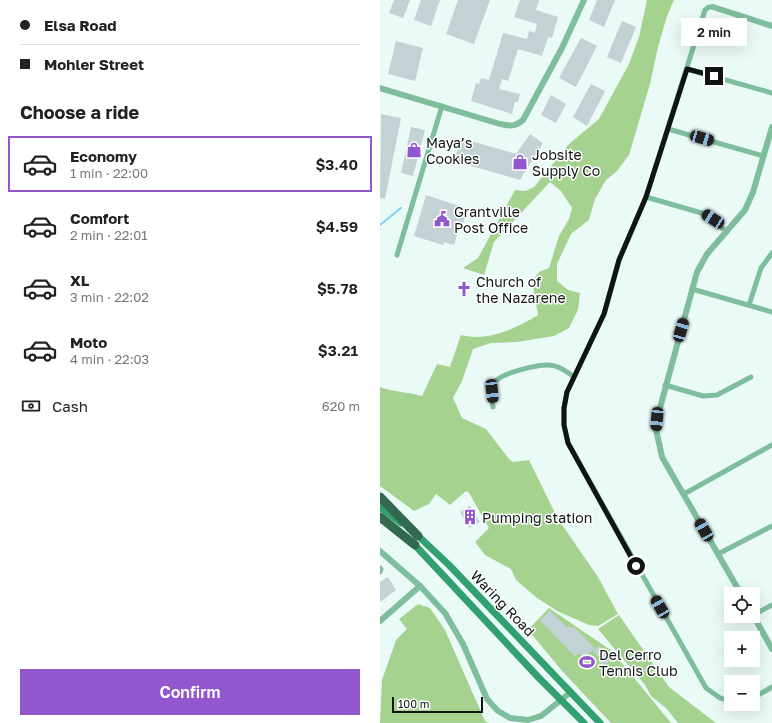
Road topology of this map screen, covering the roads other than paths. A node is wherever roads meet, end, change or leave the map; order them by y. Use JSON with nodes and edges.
{"nodes":[{"id":1,"x":584,"y":0,"type":"edge"},
{"id":2,"x":713,"y":7,"type":"joint"},
{"id":3,"x":772,"y":26,"type":"edge"},
{"id":4,"x":687,"y":69,"type":"junction"},
{"id":5,"x":380,"y":88,"type":"edge"},
{"id":6,"x":772,"y":93,"type":"edge"},
{"id":7,"x":442,"y":106,"type":"junction"},
{"id":8,"x":772,"y":127,"type":"edge"},
{"id":9,"x":668,"y":129,"type":"junction"},
{"id":10,"x":764,"y":156,"type":"junction"},
{"id":11,"x":646,"y":197,"type":"junction"},
{"id":12,"x":727,"y":232,"type":"junction"},
{"id":13,"x":772,"y":254,"type":"edge"},
{"id":14,"x":397,"y":255,"type":"dead end"},
{"id":15,"x":692,"y":289,"type":"junction"},
{"id":16,"x":749,"y":305,"type":"junction"},
{"id":17,"x":772,"y":312,"type":"edge"},
{"id":18,"x":573,"y":376,"type":"junction"},
{"id":19,"x":751,"y":377,"type":"dead end"},
{"id":20,"x":666,"y":385,"type":"junction"},
{"id":21,"x":493,"y":407,"type":"dead end"},
{"id":22,"x":772,"y":445,"type":"edge"},
{"id":23,"x":684,"y":494,"type":"junction"},
{"id":24,"x":380,"y":497,"type":"edge"},
{"id":25,"x":380,"y":507,"type":"edge"},
{"id":26,"x":380,"y":516,"type":"edge"},
{"id":27,"x":772,"y":526,"type":"edge"},
{"id":28,"x":418,"y":536,"type":"junction"},
{"id":29,"x":415,"y":545,"type":"joint"},
{"id":30,"x":380,"y":551,"type":"edge"},
{"id":31,"x":718,"y":554,"type":"junction"},
{"id":32,"x":420,"y":586,"type":"junction"},
{"id":33,"x":737,"y":587,"type":"edge"},
{"id":34,"x":772,"y":605,"type":"edge"},
{"id":35,"x":760,"y":611,"type":"edge"},
{"id":36,"x":380,"y":621,"type":"edge"},
{"id":37,"x":757,"y":623,"type":"edge"},
{"id":38,"x":772,"y":649,"type":"edge"},
{"id":39,"x":772,"y":688,"type":"edge"},
{"id":40,"x":571,"y":692,"type":"junction"},
{"id":41,"x":760,"y":694,"type":"edge"},
{"id":42,"x":724,"y":699,"type":"edge"},
{"id":43,"x":562,"y":700,"type":"junction"},
{"id":44,"x":584,"y":723,"type":"edge"},
{"id":45,"x":600,"y":723,"type":"edge"}],
"edges":[{"from":1,"to":7,"type":"street"},
{"from":2,"to":3,"type":"street"},
{"from":2,"to":4,"type":"street"},
{"from":4,"to":6,"type":"street"},
{"from":4,"to":9,"type":"street"},
{"from":5,"to":7,"type":"street"},
{"from":7,"to":14,"type":"street"},
{"from":8,"to":10,"type":"street"},
{"from":9,"to":10,"type":"street"},
{"from":9,"to":11,"type":"street"},
{"from":10,"to":12,"type":"street"},
{"from":11,"to":12,"type":"street"},
{"from":11,"to":18,"type":"street"},
{"from":12,"to":15,"type":"street"},
{"from":13,"to":16,"type":"street"},
{"from":15,"to":16,"type":"street"},
{"from":15,"to":20,"type":"street"},
{"from":16,"to":17,"type":"street"},
{"from":18,"to":21,"type":"street"},
{"from":18,"to":42,"type":"street"},
{"from":19,"to":20,"type":"street"},
{"from":20,"to":23,"type":"street"},
{"from":22,"to":23,"type":"street"},
{"from":23,"to":31,"type":"street"},
{"from":24,"to":28,"type":"highway"},
{"from":25,"to":28,"type":"main road","name":"Waring Road"},
{"from":26,"to":29,"type":"highway"},
{"from":27,"to":31,"type":"street"},
{"from":28,"to":40,"type":"main road","name":"Waring Road"},
{"from":29,"to":43,"type":"main road","name":"Waring Road"},
{"from":30,"to":32,"type":"street"},
{"from":31,"to":33,"type":"street"},
{"from":32,"to":36,"type":"street"},
{"from":32,"to":43,"type":"street"},
{"from":34,"to":35,"type":"street"},
{"from":37,"to":38,"type":"street"},
{"from":39,"to":41,"type":"street"},
{"from":40,"to":43,"type":"street"},
{"from":40,"to":45,"type":"main road","name":"Waring Road"},
{"from":43,"to":44,"type":"main road","name":"Waring Road"}]}
